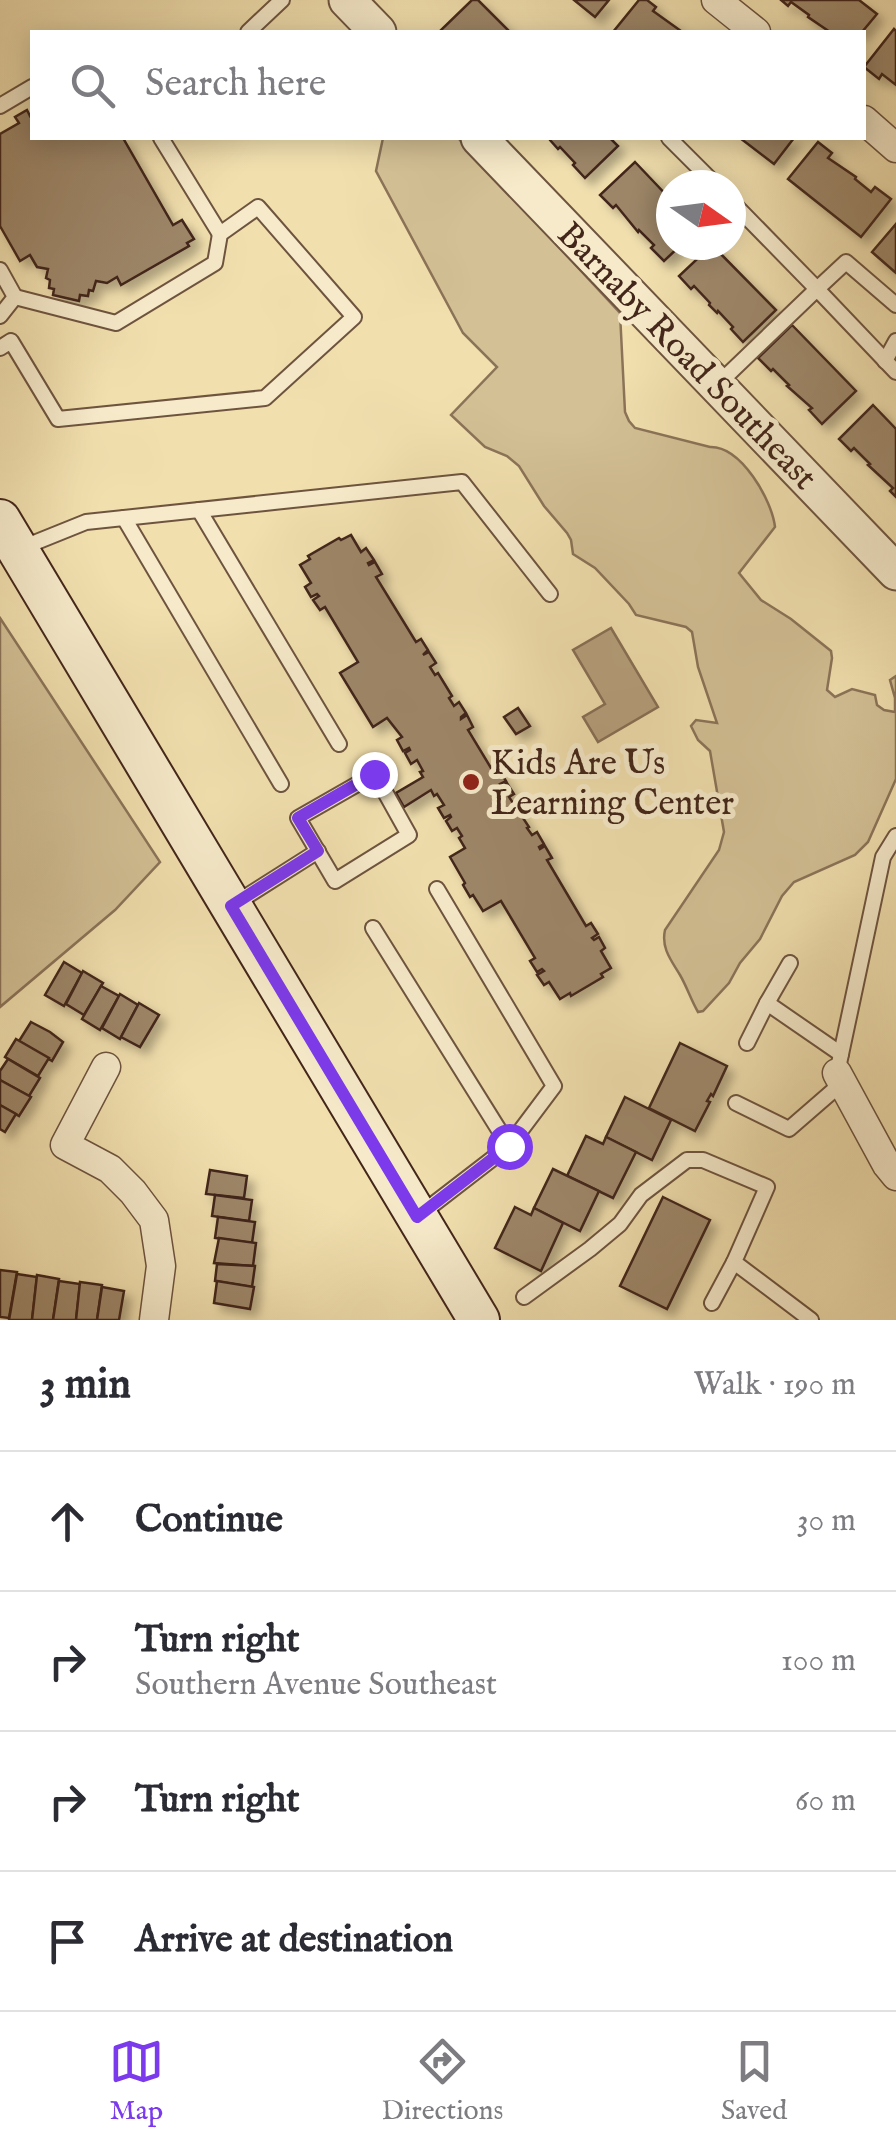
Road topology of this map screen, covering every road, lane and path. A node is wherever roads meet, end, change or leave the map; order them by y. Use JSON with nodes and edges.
{"nodes":[{"id":1,"x":282,"y":0,"type":"edge"},
{"id":2,"x":347,"y":0,"type":"edge"},
{"id":3,"x":716,"y":0,"type":"edge"},
{"id":4,"x":250,"y":30,"type":"edge"},
{"id":5,"x":376,"y":30,"type":"edge"},
{"id":6,"x":754,"y":30,"type":"edge"},
{"id":7,"x":30,"y":88,"type":"edge"},
{"id":8,"x":0,"y":106,"type":"edge"},
{"id":9,"x":866,"y":122,"type":"edge"},
{"id":10,"x":162,"y":140,"type":"edge"},
{"id":11,"x":481,"y":140,"type":"edge"},
{"id":12,"x":671,"y":140,"type":"edge"},
{"id":13,"x":896,"y":148,"type":"edge"},
{"id":14,"x":701,"y":170,"type":"edge"},
{"id":15,"x":746,"y":215,"type":"edge"},
{"id":16,"x":220,"y":234,"type":"junction"},
{"id":17,"x":0,"y":270,"type":"edge"},
{"id":18,"x":818,"y":289,"type":"junction"},
{"id":19,"x":16,"y":297,"type":"junction"},
{"id":20,"x":896,"y":305,"type":"edge"},
{"id":21,"x":0,"y":319,"type":"edge"},
{"id":22,"x":896,"y":341,"type":"edge"},
{"id":23,"x":6,"y":344,"type":"edge"},
{"id":24,"x":891,"y":366,"type":"edge"},
{"id":25,"x":717,"y":385,"type":"junction"},
{"id":26,"x":199,"y":510,"type":"junction"},
{"id":27,"x":124,"y":518,"type":"junction"},
{"id":28,"x":9,"y":535,"type":"edge"},
{"id":29,"x":896,"y":572,"type":"edge"},
{"id":30,"x":550,"y":594,"type":"dead end"},
{"id":31,"x":339,"y":744,"type":"dead end"},
{"id":32,"x":281,"y":784,"type":"dead end"},
{"id":33,"x":896,"y":836,"type":"edge"},
{"id":34,"x":318,"y":851,"type":"junction"},
{"id":35,"x":437,"y":889,"type":"dead end"},
{"id":36,"x":231,"y":906,"type":"junction"},
{"id":37,"x":373,"y":928,"type":"dead end"},
{"id":38,"x":790,"y":963,"type":"dead end"},
{"id":39,"x":767,"y":1003,"type":"junction"},
{"id":40,"x":747,"y":1043,"type":"dead end"},
{"id":41,"x":106,"y":1067,"type":"dead end"},
{"id":42,"x":840,"y":1070,"type":"junction"},
{"id":43,"x":736,"y":1104,"type":"dead end"},
{"id":44,"x":509,"y":1146,"type":"junction"},
{"id":45,"x":896,"y":1176,"type":"edge"},
{"id":46,"x":417,"y":1217,"type":"junction"},
{"id":47,"x":734,"y":1262,"type":"junction"},
{"id":48,"x":524,"y":1296,"type":"dead end"},
{"id":49,"x":712,"y":1302,"type":"dead end"},
{"id":50,"x":154,"y":1320,"type":"edge"},
{"id":51,"x":479,"y":1320,"type":"edge"},
{"id":52,"x":811,"y":1320,"type":"edge"}],
"edges":[{"from":1,"to":4,"type":"lane"},
{"from":2,"to":5,"type":"street"},
{"from":3,"to":6,"type":"street"},
{"from":7,"to":8,"type":"lane"},
{"from":9,"to":13,"type":"street"},
{"from":10,"to":16,"type":"lane"},
{"from":11,"to":25,"type":"street","name":"Barnaby Road Southeast"},
{"from":12,"to":14,"type":"lane"},
{"from":15,"to":18,"type":"lane"},
{"from":16,"to":19,"type":"lane"},
{"from":16,"to":23,"type":"lane"},
{"from":17,"to":19,"type":"lane"},
{"from":18,"to":20,"type":"lane"},
{"from":18,"to":24,"type":"lane"},
{"from":18,"to":25,"type":"lane"},
{"from":19,"to":21,"type":"lane"},
{"from":21,"to":23,"type":"lane"},
{"from":22,"to":24,"type":"lane"},
{"from":25,"to":29,"type":"street","name":"Barnaby Road Southeast"},
{"from":26,"to":27,"type":"lane"},
{"from":26,"to":30,"type":"lane"},
{"from":26,"to":31,"type":"lane"},
{"from":27,"to":28,"type":"lane"},
{"from":27,"to":32,"type":"lane"},
{"from":28,"to":36,"type":"main road"},
{"from":33,"to":42,"type":"lane"},
{"from":34,"to":34,"type":"lane"},
{"from":34,"to":36,"type":"lane"},
{"from":35,"to":44,"type":"lane"},
{"from":36,"to":46,"type":"main road"},
{"from":37,"to":44,"type":"lane"},
{"from":38,"to":39,"type":"lane"},
{"from":39,"to":40,"type":"lane"},
{"from":39,"to":42,"type":"lane"},
{"from":41,"to":50,"type":"street"},
{"from":42,"to":43,"type":"lane"},
{"from":42,"to":45,"type":"street"},
{"from":44,"to":46,"type":"lane"},
{"from":46,"to":51,"type":"main road"},
{"from":47,"to":48,"type":"lane"},
{"from":47,"to":49,"type":"lane"},
{"from":47,"to":52,"type":"lane"}]}
